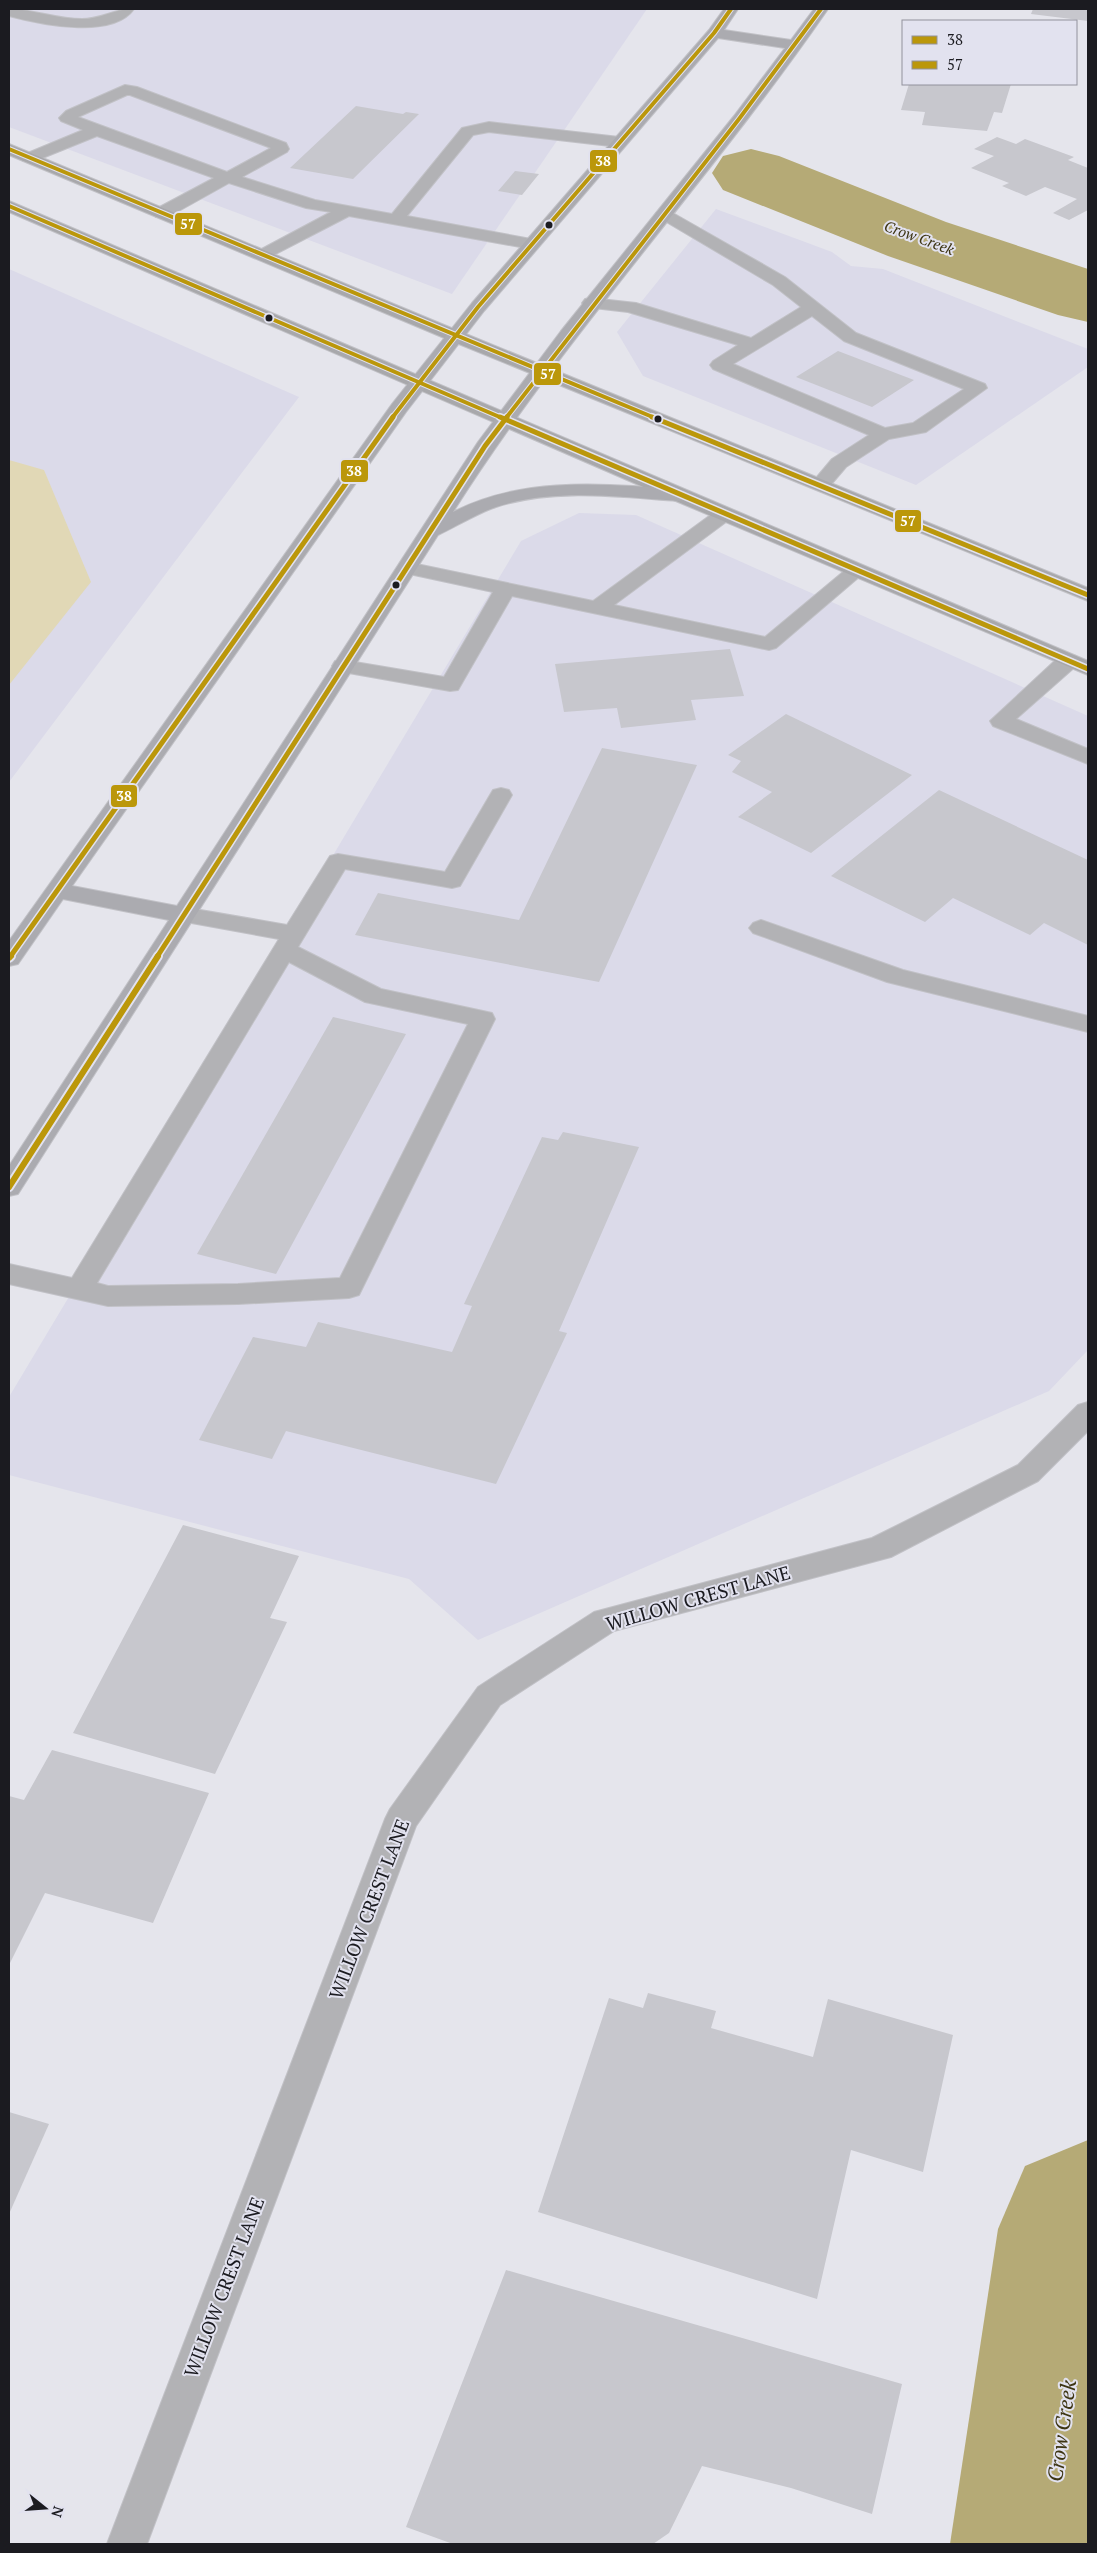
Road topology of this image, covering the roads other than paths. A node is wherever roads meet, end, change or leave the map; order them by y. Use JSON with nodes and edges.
{"nodes":[{"id":1,"x":127,"y":9,"type":"edge"},
{"id":2,"x":731,"y":9,"type":"edge"},
{"id":3,"x":821,"y":9,"type":"edge"},
{"id":4,"x":9,"y":11,"type":"edge"},
{"id":5,"x":714,"y":33,"type":"junction"},
{"id":6,"x":796,"y":46,"type":"junction"},
{"id":7,"x":97,"y":130,"type":"junction"},
{"id":8,"x":619,"y":142,"type":"junction"},
{"id":9,"x":9,"y":150,"type":"edge"},
{"id":10,"x":29,"y":158,"type":"junction"},
{"id":11,"x":228,"y":178,"type":"junction"},
{"id":12,"x":9,"y":206,"type":"edge"},
{"id":13,"x":346,"y":210,"type":"junction"},
{"id":14,"x":162,"y":213,"type":"junction"},
{"id":15,"x":664,"y":213,"type":"junction"},
{"id":16,"x":396,"y":220,"type":"junction"},
{"id":17,"x":531,"y":244,"type":"junction"},
{"id":18,"x":264,"y":254,"type":"junction"},
{"id":19,"x":591,"y":303,"type":"junction"},
{"id":20,"x":812,"y":308,"type":"junction"},
{"id":21,"x":455,"y":336,"type":"junction"},
{"id":22,"x":753,"y":344,"type":"junction"},
{"id":23,"x":539,"y":370,"type":"junction"},
{"id":24,"x":419,"y":382,"type":"junction"},
{"id":25,"x":505,"y":419,"type":"junction"},
{"id":26,"x":883,"y":434,"type":"junction"},
{"id":27,"x":821,"y":484,"type":"junction"},
{"id":28,"x":678,"y":496,"type":"junction"},
{"id":29,"x":723,"y":515,"type":"junction"},
{"id":30,"x":430,"y":531,"type":"junction"},
{"id":31,"x":407,"y":568,"type":"junction"},
{"id":32,"x":856,"y":571,"type":"junction"},
{"id":33,"x":506,"y":588,"type":"junction"},
{"id":34,"x":1088,"y":595,"type":"edge"},
{"id":35,"x":597,"y":608,"type":"junction"},
{"id":36,"x":1068,"y":661,"type":"junction"},
{"id":37,"x":343,"y":666,"type":"junction"},
{"id":38,"x":1088,"y":669,"type":"edge"},
{"id":39,"x":1088,"y":757,"type":"edge"},
{"id":40,"x":501,"y":795,"type":"dead end"},
{"id":41,"x":55,"y":890,"type":"junction"},
{"id":42,"x":183,"y":915,"type":"junction"},
{"id":43,"x":761,"y":928,"type":"dead end"},
{"id":44,"x":290,"y":942,"type":"junction"},
{"id":45,"x":9,"y":958,"type":"edge"},
{"id":46,"x":1088,"y":1024,"type":"edge"},
{"id":47,"x":9,"y":1187,"type":"edge"},
{"id":48,"x":9,"y":1274,"type":"edge"},
{"id":49,"x":78,"y":1289,"type":"junction"},
{"id":50,"x":1088,"y":1413,"type":"edge"},
{"id":51,"x":127,"y":2544,"type":"edge"}],
"edges":[{"from":1,"to":4,"type":"street"},
{"from":2,"to":5,"type":"main road"},
{"from":3,"to":6,"type":"main road"},
{"from":5,"to":6,"type":"main road"},
{"from":5,"to":8,"type":"main road"},
{"from":6,"to":15,"type":"main road"},
{"from":7,"to":10,"type":"street"},
{"from":7,"to":11,"type":"street"},
{"from":7,"to":11,"type":"street"},
{"from":8,"to":16,"type":"street"},
{"from":8,"to":17,"type":"main road"},
{"from":9,"to":10,"type":"main road"},
{"from":10,"to":14,"type":"main road"},
{"from":11,"to":13,"type":"street"},
{"from":11,"to":14,"type":"street"},
{"from":12,"to":24,"type":"main road"},
{"from":13,"to":16,"type":"street"},
{"from":13,"to":18,"type":"street"},
{"from":14,"to":18,"type":"main road"},
{"from":15,"to":19,"type":"main road"},
{"from":15,"to":20,"type":"street"},
{"from":16,"to":17,"type":"street"},
{"from":17,"to":21,"type":"main road"},
{"from":18,"to":21,"type":"main road"},
{"from":19,"to":22,"type":"street"},
{"from":19,"to":23,"type":"main road"},
{"from":20,"to":22,"type":"street"},
{"from":20,"to":26,"type":"street"},
{"from":21,"to":23,"type":"main road"},
{"from":21,"to":24,"type":"main road"},
{"from":22,"to":26,"type":"street"},
{"from":23,"to":25,"type":"main road"},
{"from":23,"to":27,"type":"main road"},
{"from":24,"to":25,"type":"main road"},
{"from":24,"to":41,"type":"main road"},
{"from":25,"to":28,"type":"main road"},
{"from":25,"to":30,"type":"main road"},
{"from":26,"to":27,"type":"street"},
{"from":27,"to":34,"type":"main road"},
{"from":28,"to":29,"type":"main road"},
{"from":28,"to":30,"type":"main road"},
{"from":29,"to":32,"type":"main road"},
{"from":29,"to":35,"type":"street"},
{"from":30,"to":31,"type":"main road"},
{"from":31,"to":33,"type":"street"},
{"from":31,"to":37,"type":"main road"},
{"from":32,"to":35,"type":"street"},
{"from":32,"to":36,"type":"main road"},
{"from":33,"to":35,"type":"street"},
{"from":33,"to":37,"type":"street"},
{"from":36,"to":38,"type":"main road"},
{"from":36,"to":39,"type":"street"},
{"from":37,"to":42,"type":"main road"},
{"from":40,"to":44,"type":"street"},
{"from":41,"to":42,"type":"main road"},
{"from":41,"to":45,"type":"main road"},
{"from":42,"to":44,"type":"street"},
{"from":42,"to":47,"type":"main road"},
{"from":43,"to":46,"type":"street"},
{"from":44,"to":49,"type":"street"},
{"from":44,"to":49,"type":"street"},
{"from":48,"to":49,"type":"street"},
{"from":50,"to":51,"type":"street","name":"WILLOW CREST LANE"}]}
